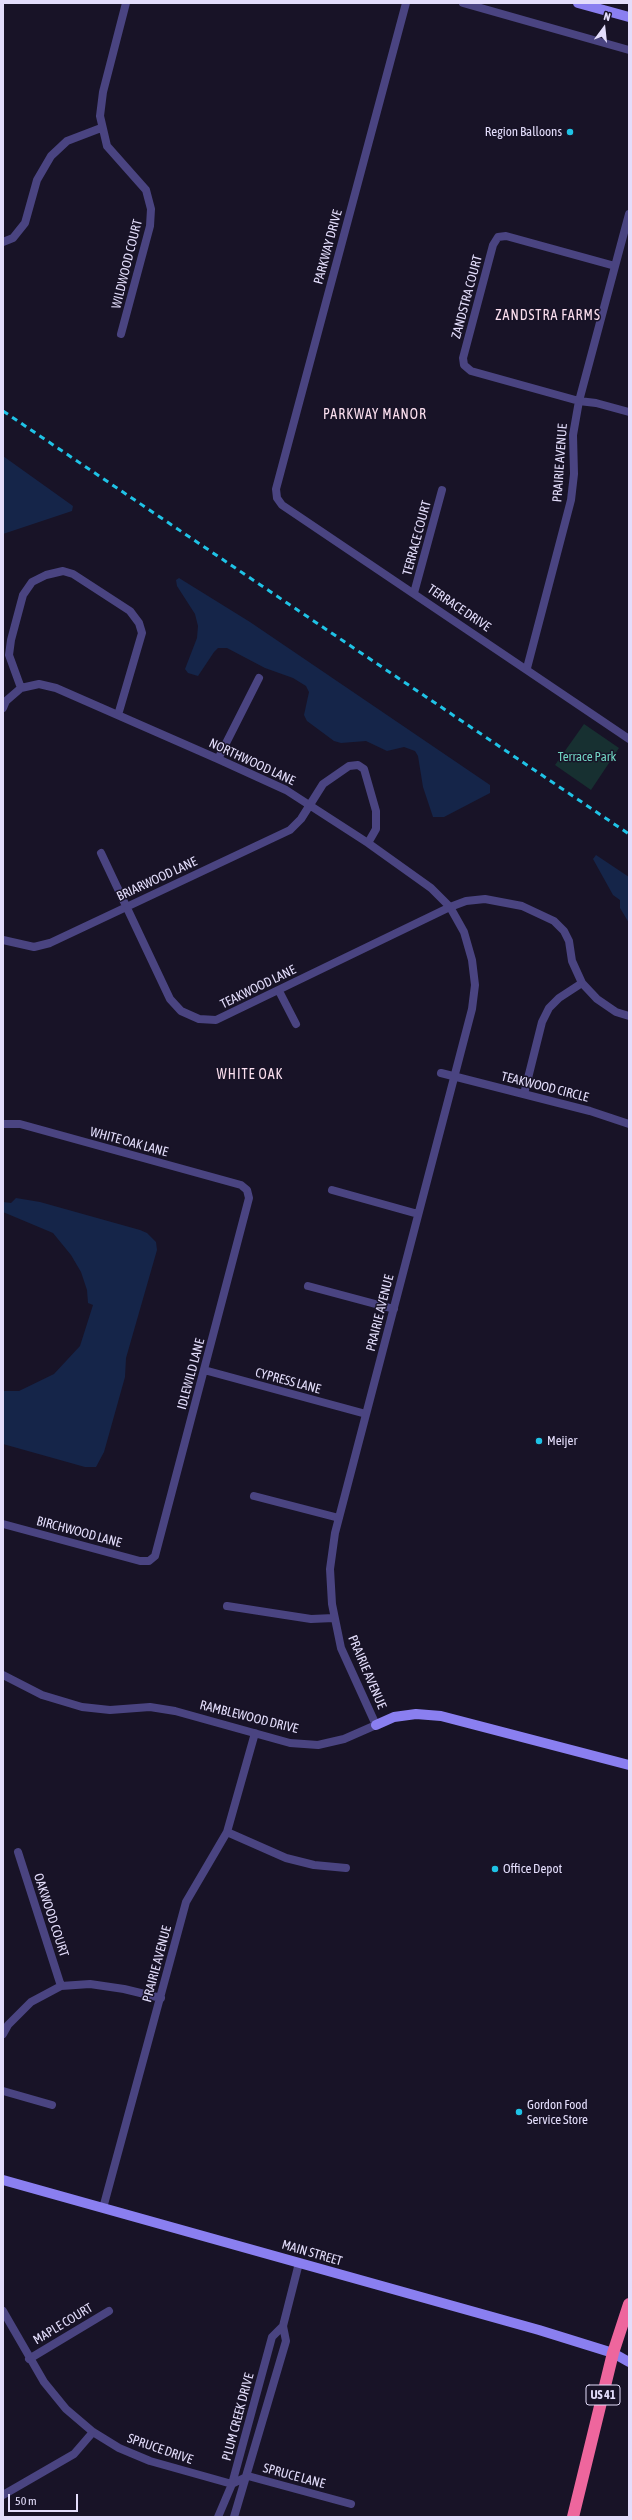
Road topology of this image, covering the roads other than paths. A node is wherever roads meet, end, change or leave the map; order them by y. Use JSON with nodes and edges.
{"nodes":[{"id":1,"x":126,"y":3,"type":"edge"},
{"id":2,"x":406,"y":3,"type":"edge"},
{"id":3,"x":463,"y":3,"type":"edge"},
{"id":4,"x":578,"y":3,"type":"edge"},
{"id":5,"x":629,"y":17,"type":"edge"},
{"id":6,"x":629,"y":50,"type":"edge"},
{"id":7,"x":101,"y":128,"type":"junction"},
{"id":8,"x":629,"y":214,"type":"edge"},
{"id":9,"x":3,"y":242,"type":"edge"},
{"id":10,"x":615,"y":266,"type":"junction"},
{"id":11,"x":121,"y":334,"type":"dead end"},
{"id":12,"x":579,"y":401,"type":"junction"},
{"id":13,"x":629,"y":412,"type":"edge"},
{"id":14,"x":442,"y":490,"type":"dead end"},
{"id":15,"x":277,"y":498,"type":"joint"},
{"id":16,"x":414,"y":593,"type":"junction"},
{"id":17,"x":527,"y":668,"type":"junction"},
{"id":18,"x":259,"y":678,"type":"dead end"},
{"id":19,"x":20,"y":688,"type":"junction"},
{"id":20,"x":3,"y":708,"type":"edge"},
{"id":21,"x":118,"y":715,"type":"junction"},
{"id":22,"x":629,"y":738,"type":"edge"},
{"id":23,"x":218,"y":759,"type":"junction"},
{"id":24,"x":310,"y":805,"type":"junction"},
{"id":25,"x":368,"y":843,"type":"junction"},
{"id":26,"x":101,"y":853,"type":"dead end"},
{"id":27,"x":127,"y":907,"type":"junction"},
{"id":28,"x":450,"y":907,"type":"junction"},
{"id":29,"x":3,"y":940,"type":"edge"},
{"id":30,"x":582,"y":983,"type":"junction"},
{"id":31,"x":279,"y":990,"type":"junction"},
{"id":32,"x":629,"y":1016,"type":"edge"},
{"id":33,"x":296,"y":1024,"type":"dead end"},
{"id":34,"x":441,"y":1073,"type":"dead end"},
{"id":35,"x":454,"y":1076,"type":"junction"},
{"id":36,"x":524,"y":1094,"type":"junction"},
{"id":37,"x":3,"y":1124,"type":"edge"},
{"id":38,"x":629,"y":1124,"type":"edge"},
{"id":39,"x":247,"y":1190,"type":"joint"},
{"id":40,"x":332,"y":1190,"type":"dead end"},
{"id":41,"x":418,"y":1214,"type":"junction"},
{"id":42,"x":308,"y":1286,"type":"dead end"},
{"id":43,"x":394,"y":1309,"type":"junction"},
{"id":44,"x":204,"y":1370,"type":"junction"},
{"id":45,"x":366,"y":1414,"type":"junction"},
{"id":46,"x":254,"y":1496,"type":"dead end"},
{"id":47,"x":339,"y":1518,"type":"junction"},
{"id":48,"x":3,"y":1524,"type":"edge"},
{"id":49,"x":149,"y":1561,"type":"joint"},
{"id":50,"x":227,"y":1606,"type":"dead end"},
{"id":51,"x":334,"y":1618,"type":"junction"},
{"id":52,"x":3,"y":1675,"type":"edge"},
{"id":53,"x":376,"y":1725,"type":"junction"},
{"id":54,"x":254,"y":1733,"type":"junction"},
{"id":55,"x":629,"y":1765,"type":"edge"},
{"id":56,"x":226,"y":1832,"type":"junction"},
{"id":57,"x":18,"y":1852,"type":"dead end"},
{"id":58,"x":346,"y":1868,"type":"dead end"},
{"id":59,"x":61,"y":1986,"type":"junction"},
{"id":60,"x":161,"y":1998,"type":"junction"},
{"id":61,"x":3,"y":2034,"type":"edge"},
{"id":62,"x":3,"y":2091,"type":"edge"},
{"id":63,"x":52,"y":2105,"type":"dead end"},
{"id":64,"x":3,"y":2180,"type":"edge"},
{"id":65,"x":103,"y":2208,"type":"junction"},
{"id":66,"x":299,"y":2263,"type":"junction"},
{"id":67,"x":629,"y":2304,"type":"edge"},
{"id":68,"x":3,"y":2311,"type":"edge"},
{"id":69,"x":109,"y":2311,"type":"dead end"},
{"id":70,"x":282,"y":2326,"type":"junction"},
{"id":71,"x":613,"y":2353,"type":"junction"},
{"id":72,"x":629,"y":2353,"type":"edge"},
{"id":73,"x":29,"y":2359,"type":"junction"},
{"id":74,"x":629,"y":2362,"type":"edge"},
{"id":75,"x":93,"y":2432,"type":"junction"},
{"id":76,"x":248,"y":2476,"type":"junction"},
{"id":77,"x":232,"y":2484,"type":"junction"},
{"id":78,"x":3,"y":2494,"type":"edge"},
{"id":79,"x":351,"y":2504,"type":"dead end"},
{"id":80,"x":218,"y":2517,"type":"edge"},
{"id":81,"x":234,"y":2517,"type":"edge"},
{"id":82,"x":573,"y":2517,"type":"edge"}],
"edges":[{"from":1,"to":7,"type":"street","name":"WILDWOOD COURT"},
{"from":2,"to":15,"type":"street","name":"PARKWAY DRIVE"},
{"from":3,"to":6,"type":"street"},
{"from":4,"to":5,"type":"street"},
{"from":7,"to":9,"type":"street"},
{"from":7,"to":11,"type":"street","name":"WILDWOOD COURT"},
{"from":8,"to":10,"type":"street","name":"PRAIRIE AVENUE"},
{"from":10,"to":12,"type":"street","name":"PRAIRIE AVENUE"},
{"from":10,"to":12,"type":"street","name":"ZANDSTRA COURT"},
{"from":12,"to":13,"type":"street"},
{"from":12,"to":17,"type":"street","name":"PRAIRIE AVENUE"},
{"from":14,"to":16,"type":"street","name":"TERRACE COURT"},
{"from":15,"to":16,"type":"street","name":"TERRACE DRIVE"},
{"from":16,"to":17,"type":"street","name":"TERRACE DRIVE"},
{"from":17,"to":22,"type":"street","name":"TERRACE DRIVE"},
{"from":18,"to":23,"type":"street"},
{"from":19,"to":20,"type":"street"},
{"from":19,"to":21,"type":"street","name":"NORTHWOOD LANE"},
{"from":19,"to":21,"type":"street"},
{"from":21,"to":23,"type":"street","name":"NORTHWOOD LANE"},
{"from":23,"to":24,"type":"street","name":"NORTHWOOD LANE"},
{"from":24,"to":25,"type":"street","name":"NORTHWOOD LANE"},
{"from":24,"to":25,"type":"street","name":"BRIARWOOD LANE"},
{"from":24,"to":27,"type":"street","name":"BRIARWOOD LANE"},
{"from":25,"to":28,"type":"street","name":"NORTHWOOD LANE"},
{"from":26,"to":27,"type":"street","name":"TEAKWOOD LANE"},
{"from":27,"to":29,"type":"street","name":"BRIARWOOD LANE"},
{"from":27,"to":31,"type":"street","name":"TEAKWOOD LANE"},
{"from":28,"to":30,"type":"street"},
{"from":28,"to":31,"type":"street","name":"TEAKWOOD LANE"},
{"from":28,"to":35,"type":"street","name":"PRAIRIE AVENUE"},
{"from":30,"to":32,"type":"street"},
{"from":30,"to":36,"type":"street"},
{"from":31,"to":33,"type":"street"},
{"from":34,"to":35,"type":"street","name":"TEAKWOOD CIRCLE"},
{"from":35,"to":36,"type":"street","name":"TEAKWOOD CIRCLE"},
{"from":35,"to":41,"type":"street","name":"PRAIRIE AVENUE"},
{"from":36,"to":38,"type":"street","name":"TEAKWOOD CIRCLE"},
{"from":37,"to":39,"type":"street","name":"WHITE OAK LANE"},
{"from":39,"to":44,"type":"street","name":"IDLEWILD LANE"},
{"from":40,"to":41,"type":"street"},
{"from":41,"to":43,"type":"street","name":"PRAIRIE AVENUE"},
{"from":42,"to":43,"type":"street"},
{"from":43,"to":45,"type":"street","name":"PRAIRIE AVENUE"},
{"from":44,"to":45,"type":"street","name":"CYPRESS LANE"},
{"from":44,"to":49,"type":"street","name":"IDLEWILD LANE"},
{"from":45,"to":47,"type":"street","name":"PRAIRIE AVENUE"},
{"from":46,"to":47,"type":"street"},
{"from":47,"to":51,"type":"street","name":"PRAIRIE AVENUE"},
{"from":48,"to":49,"type":"street","name":"BIRCHWOOD LANE"},
{"from":50,"to":51,"type":"street"},
{"from":51,"to":53,"type":"street","name":"PRAIRIE AVENUE"},
{"from":52,"to":54,"type":"street","name":"RAMBLEWOOD DRIVE"},
{"from":53,"to":54,"type":"street","name":"RAMBLEWOOD DRIVE"},
{"from":53,"to":55,"type":"street","name":"RAMBLEWOOD DRIVE"},
{"from":54,"to":56,"type":"street","name":"PRAIRIE AVENUE"},
{"from":56,"to":58,"type":"street"},
{"from":56,"to":60,"type":"street","name":"PRAIRIE AVENUE"},
{"from":57,"to":59,"type":"street","name":"OAKWOOD COURT"},
{"from":59,"to":60,"type":"street"},
{"from":59,"to":61,"type":"street"},
{"from":60,"to":65,"type":"street","name":"PRAIRIE AVENUE"},
{"from":62,"to":63,"type":"street"},
{"from":64,"to":65,"type":"street","name":"MAIN STREET"},
{"from":65,"to":66,"type":"street","name":"MAIN STREET"},
{"from":66,"to":70,"type":"street","name":"PLUM CREEK DRIVE"},
{"from":66,"to":71,"type":"street","name":"MAIN STREET"},
{"from":67,"to":71,"type":"highway","number":"US 41"},
{"from":68,"to":73,"type":"street","name":"SPRUCE DRIVE"},
{"from":69,"to":73,"type":"street","name":"MAPLE COURT"},
{"from":70,"to":76,"type":"street","name":"PLUM CREEK DRIVE"},
{"from":70,"to":77,"type":"street","name":"PLUM CREEK DRIVE"},
{"from":71,"to":72,"type":"street","name":"MAIN STREET"},
{"from":71,"to":74,"type":"street","name":"MAIN STREET"},
{"from":71,"to":82,"type":"highway","number":"US 41"},
{"from":73,"to":75,"type":"street","name":"SPRUCE DRIVE"},
{"from":75,"to":77,"type":"street","name":"SPRUCE DRIVE"},
{"from":75,"to":78,"type":"street"},
{"from":76,"to":77,"type":"street","name":"SPRUCE LANE"},
{"from":76,"to":79,"type":"street","name":"SPRUCE LANE"},
{"from":76,"to":81,"type":"street","name":"PLUM CREEK DRIVE"},
{"from":77,"to":80,"type":"street","name":"PLUM CREEK DRIVE"}]}
